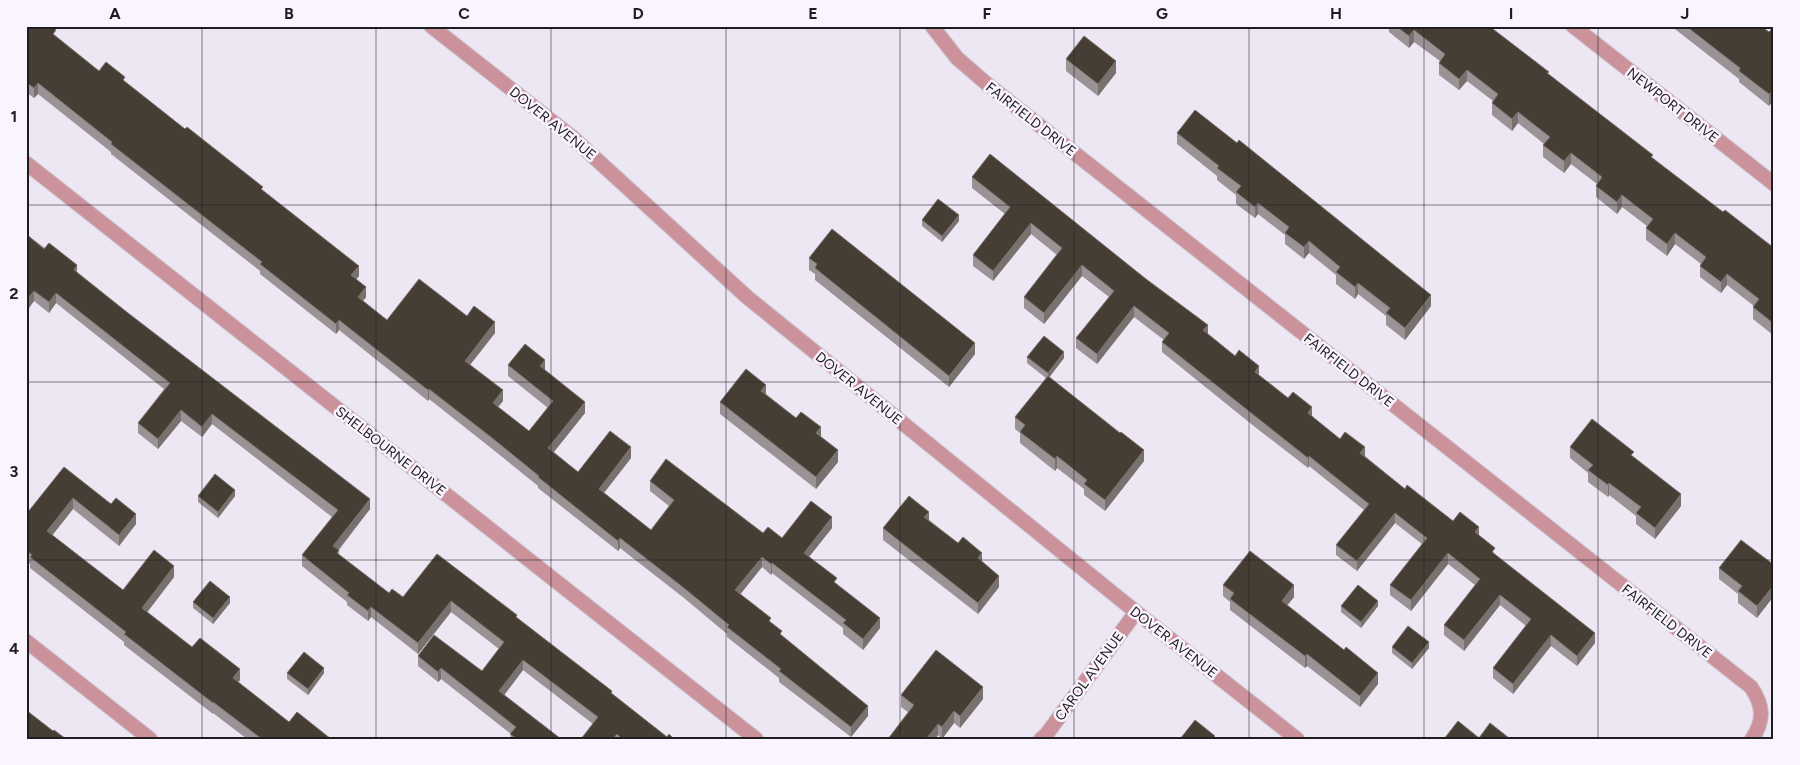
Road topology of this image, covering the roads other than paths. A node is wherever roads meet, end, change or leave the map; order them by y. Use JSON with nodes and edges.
{"nodes":[{"id":1,"x":431,"y":26,"type":"edge"},
{"id":2,"x":932,"y":26,"type":"edge"},
{"id":3,"x":1573,"y":26,"type":"edge"},
{"id":4,"x":26,"y":163,"type":"edge"},
{"id":5,"x":1774,"y":184,"type":"edge"},
{"id":6,"x":1136,"y":612,"type":"junction"},
{"id":7,"x":26,"y":641,"type":"edge"},
{"id":8,"x":150,"y":739,"type":"edge"},
{"id":9,"x":756,"y":739,"type":"edge"},
{"id":10,"x":1041,"y":739,"type":"edge"},
{"id":11,"x":1297,"y":739,"type":"edge"},
{"id":12,"x":1752,"y":739,"type":"edge"}],
"edges":[{"from":1,"to":6,"type":"street","name":"DOVER AVENUE"},
{"from":2,"to":12,"type":"street","name":"FAIRFIELD DRIVE"},
{"from":3,"to":5,"type":"street","name":"NEWPORT DRIVE"},
{"from":4,"to":9,"type":"street","name":"SHELBOURNE DRIVE"},
{"from":6,"to":10,"type":"street","name":"CAROL AVENUE"},
{"from":6,"to":11,"type":"street","name":"DOVER AVENUE"},
{"from":7,"to":8,"type":"street"}]}
